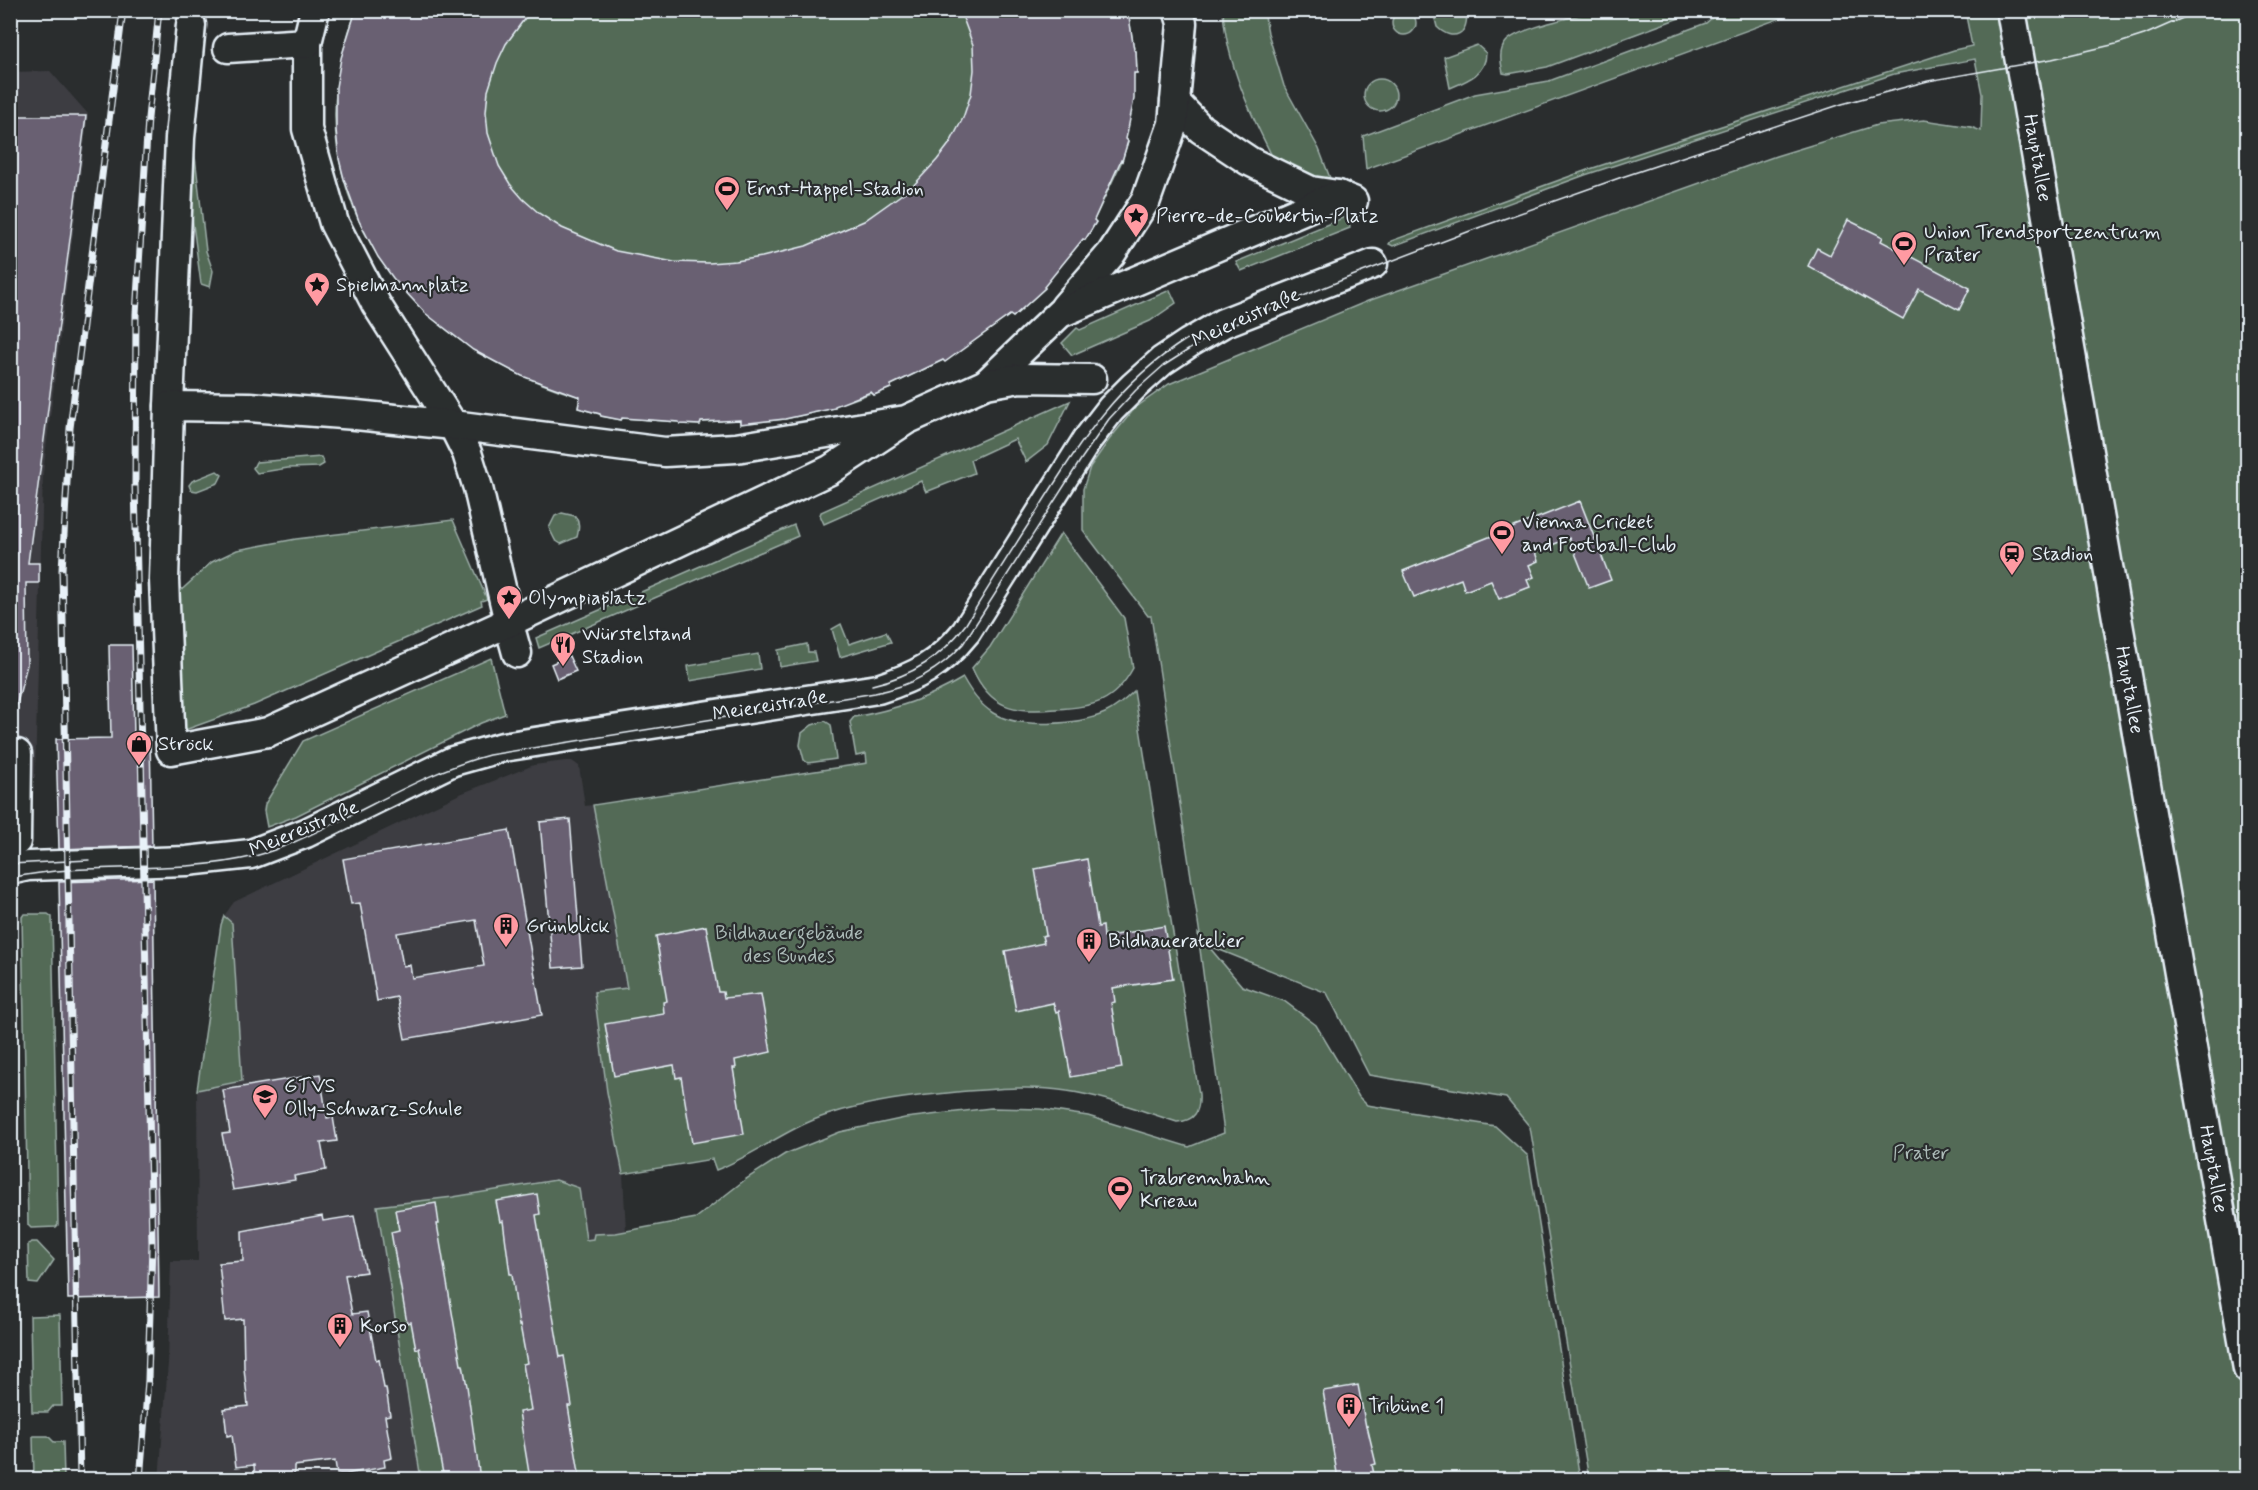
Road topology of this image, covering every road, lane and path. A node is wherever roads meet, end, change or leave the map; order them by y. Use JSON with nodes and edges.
{"nodes":[{"id":1,"x":315,"y":10,"type":"edge"},
{"id":2,"x":1178,"y":10,"type":"edge"},
{"id":3,"x":2011,"y":10,"type":"edge"},
{"id":4,"x":190,"y":25,"type":"dead end"},
{"id":5,"x":307,"y":43,"type":"junction"},
{"id":6,"x":228,"y":48,"type":"dead end"},
{"id":7,"x":1175,"y":102,"type":"junction"},
{"id":8,"x":1373,"y":264,"type":"dead end"},
{"id":9,"x":1060,"y":313,"type":"junction"},
{"id":10,"x":1092,"y":379,"type":"dead end"},
{"id":11,"x":986,"y":384,"type":"junction"},
{"id":12,"x":169,"y":406,"type":"junction"},
{"id":13,"x":906,"y":420,"type":"junction"},
{"id":14,"x":453,"y":425,"type":"junction"},
{"id":15,"x":509,"y":622,"type":"junction"},
{"id":16,"x":518,"y":653,"type":"dead end"},
{"id":17,"x":15,"y":772,"type":"edge"},
{"id":18,"x":16,"y":841,"type":"dead end"},
{"id":19,"x":10,"y":870,"type":"edge"},
{"id":20,"x":2247,"y":1369,"type":"edge"}],
"edges":[{"from":1,"to":5,"type":"street"},
{"from":2,"to":7,"type":"street"},
{"from":3,"to":20,"type":"street","name":"Hauptallee"},
{"from":4,"to":12,"type":"street"},
{"from":5,"to":6,"type":"street"},
{"from":5,"to":14,"type":"street"},
{"from":7,"to":9,"type":"street"},
{"from":7,"to":9,"type":"street"},
{"from":8,"to":19,"type":"street","name":"Meiereistraße"},
{"from":9,"to":11,"type":"street"},
{"from":10,"to":11,"type":"street"},
{"from":11,"to":13,"type":"street"},
{"from":12,"to":14,"type":"street"},
{"from":12,"to":15,"type":"street"},
{"from":13,"to":14,"type":"street"},
{"from":13,"to":15,"type":"street"},
{"from":14,"to":15,"type":"street"},
{"from":15,"to":16,"type":"street"},
{"from":17,"to":18,"type":"street"}]}
